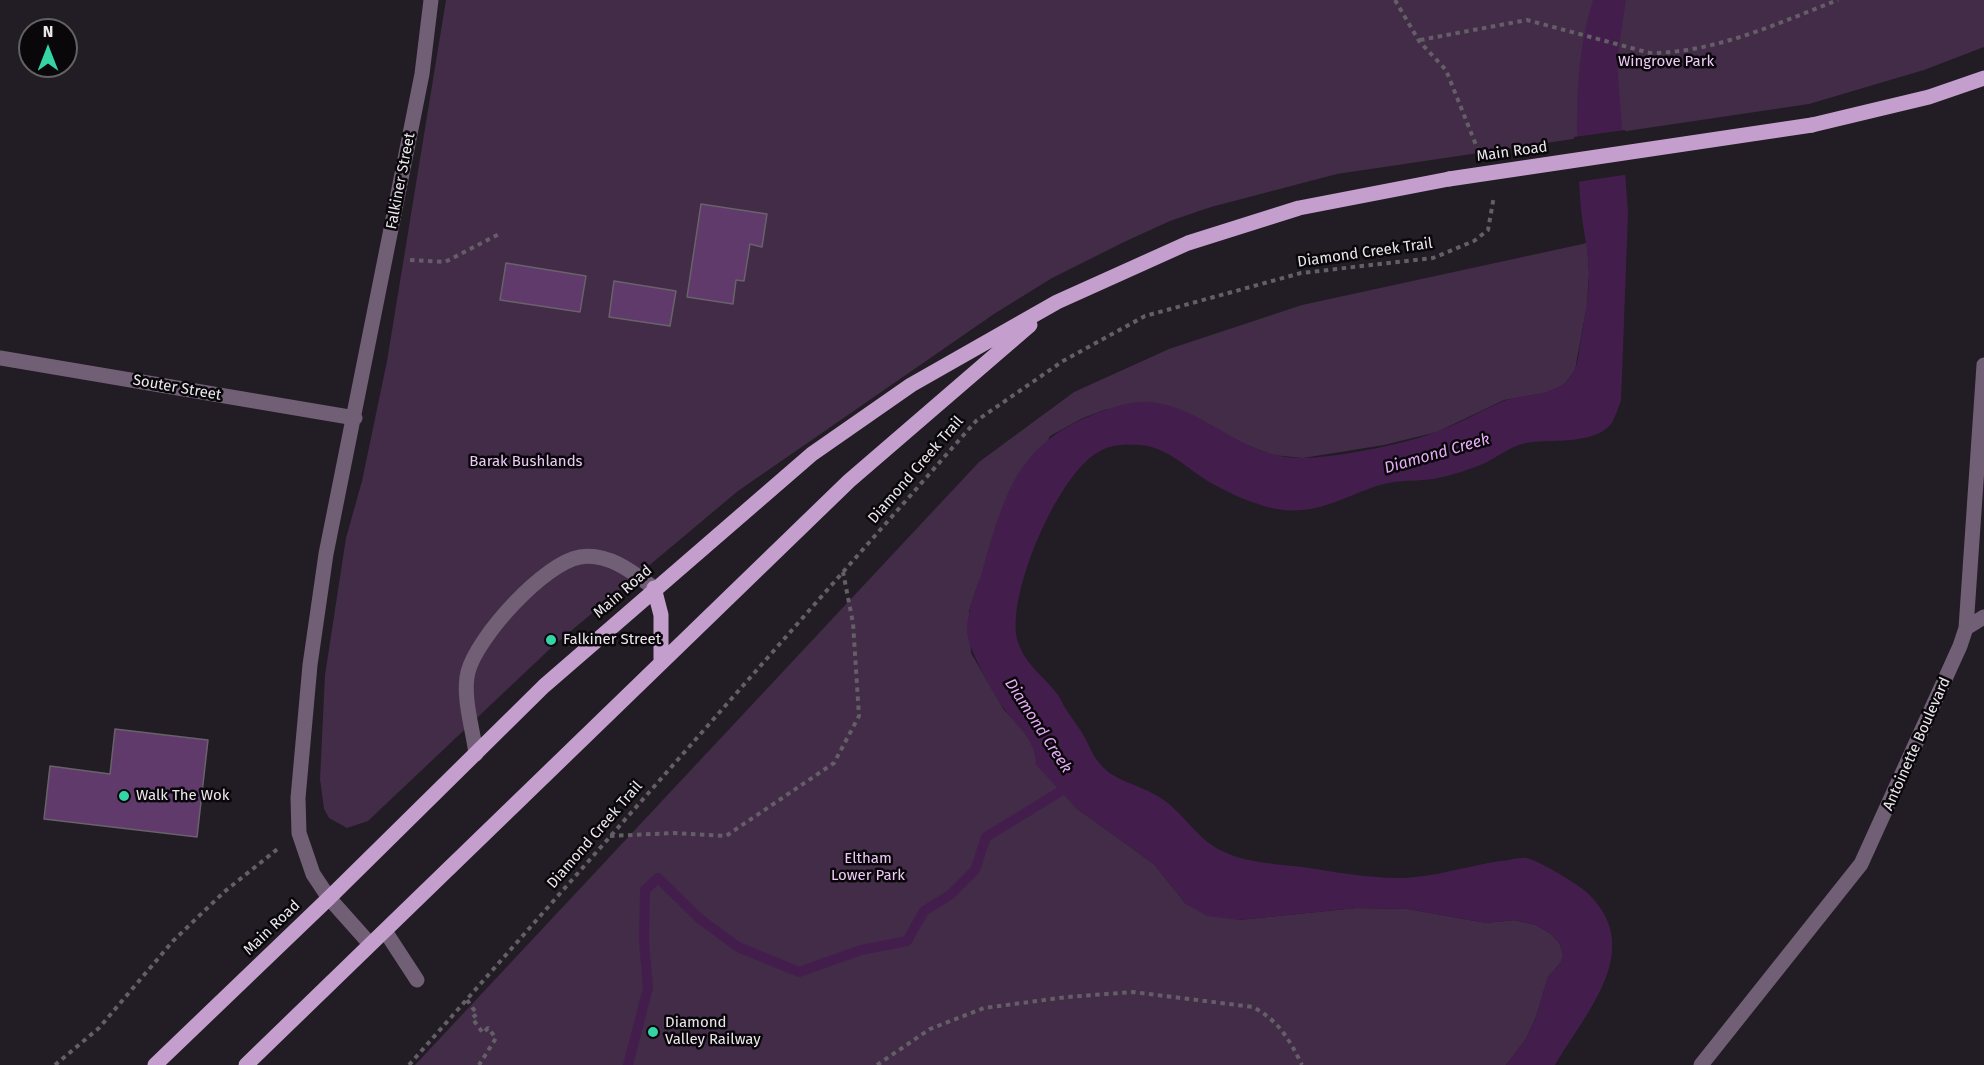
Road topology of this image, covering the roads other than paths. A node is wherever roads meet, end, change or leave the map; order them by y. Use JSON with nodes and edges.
{"nodes":[{"id":1,"x":431,"y":0,"type":"edge"},
{"id":2,"x":1984,"y":78,"type":"edge"},
{"id":3,"x":1057,"y":302,"type":"junction"},
{"id":4,"x":0,"y":358,"type":"edge"},
{"id":5,"x":1984,"y":365,"type":"edge"},
{"id":6,"x":355,"y":418,"type":"junction"},
{"id":7,"x":654,"y":588,"type":"junction"},
{"id":8,"x":1984,"y":617,"type":"edge"},
{"id":9,"x":1966,"y":628,"type":"junction"},
{"id":10,"x":661,"y":662,"type":"junction"},
{"id":11,"x":476,"y":754,"type":"junction"},
{"id":12,"x":329,"y":898,"type":"junction"},
{"id":13,"x":385,"y":931,"type":"junction"},
{"id":14,"x":370,"y":944,"type":"junction"},
{"id":15,"x":417,"y":980,"type":"dead end"},
{"id":16,"x":155,"y":1065,"type":"edge"},
{"id":17,"x":246,"y":1065,"type":"edge"},
{"id":18,"x":1701,"y":1065,"type":"edge"}],
"edges":[{"from":1,"to":6,"type":"street","name":"Falkiner Street"},
{"from":2,"to":3,"type":"main road","name":"Main Road","bridge":true},
{"from":3,"to":7,"type":"main road","name":"Main Road"},
{"from":3,"to":10,"type":"main road","name":"Main Road"},
{"from":4,"to":6,"type":"street","name":"Souter Street"},
{"from":5,"to":9,"type":"street","name":"Antoinette Boulevard"},
{"from":6,"to":12,"type":"street","name":"Falkiner Street"},
{"from":7,"to":10,"type":"main road"},
{"from":7,"to":11,"type":"main road","name":"Main Road"},
{"from":7,"to":11,"type":"street"},
{"from":8,"to":9,"type":"street"},
{"from":9,"to":18,"type":"street","name":"Antoinette Boulevard"},
{"from":10,"to":13,"type":"main road","name":"Main Road"},
{"from":11,"to":12,"type":"main road","name":"Main Road"},
{"from":12,"to":14,"type":"street","name":"Falkiner Street"},
{"from":12,"to":16,"type":"main road","name":"Main Road"},
{"from":13,"to":14,"type":"main road","name":"Main Road"},
{"from":13,"to":15,"type":"street"},
{"from":14,"to":17,"type":"main road","name":"Main Road"}]}
